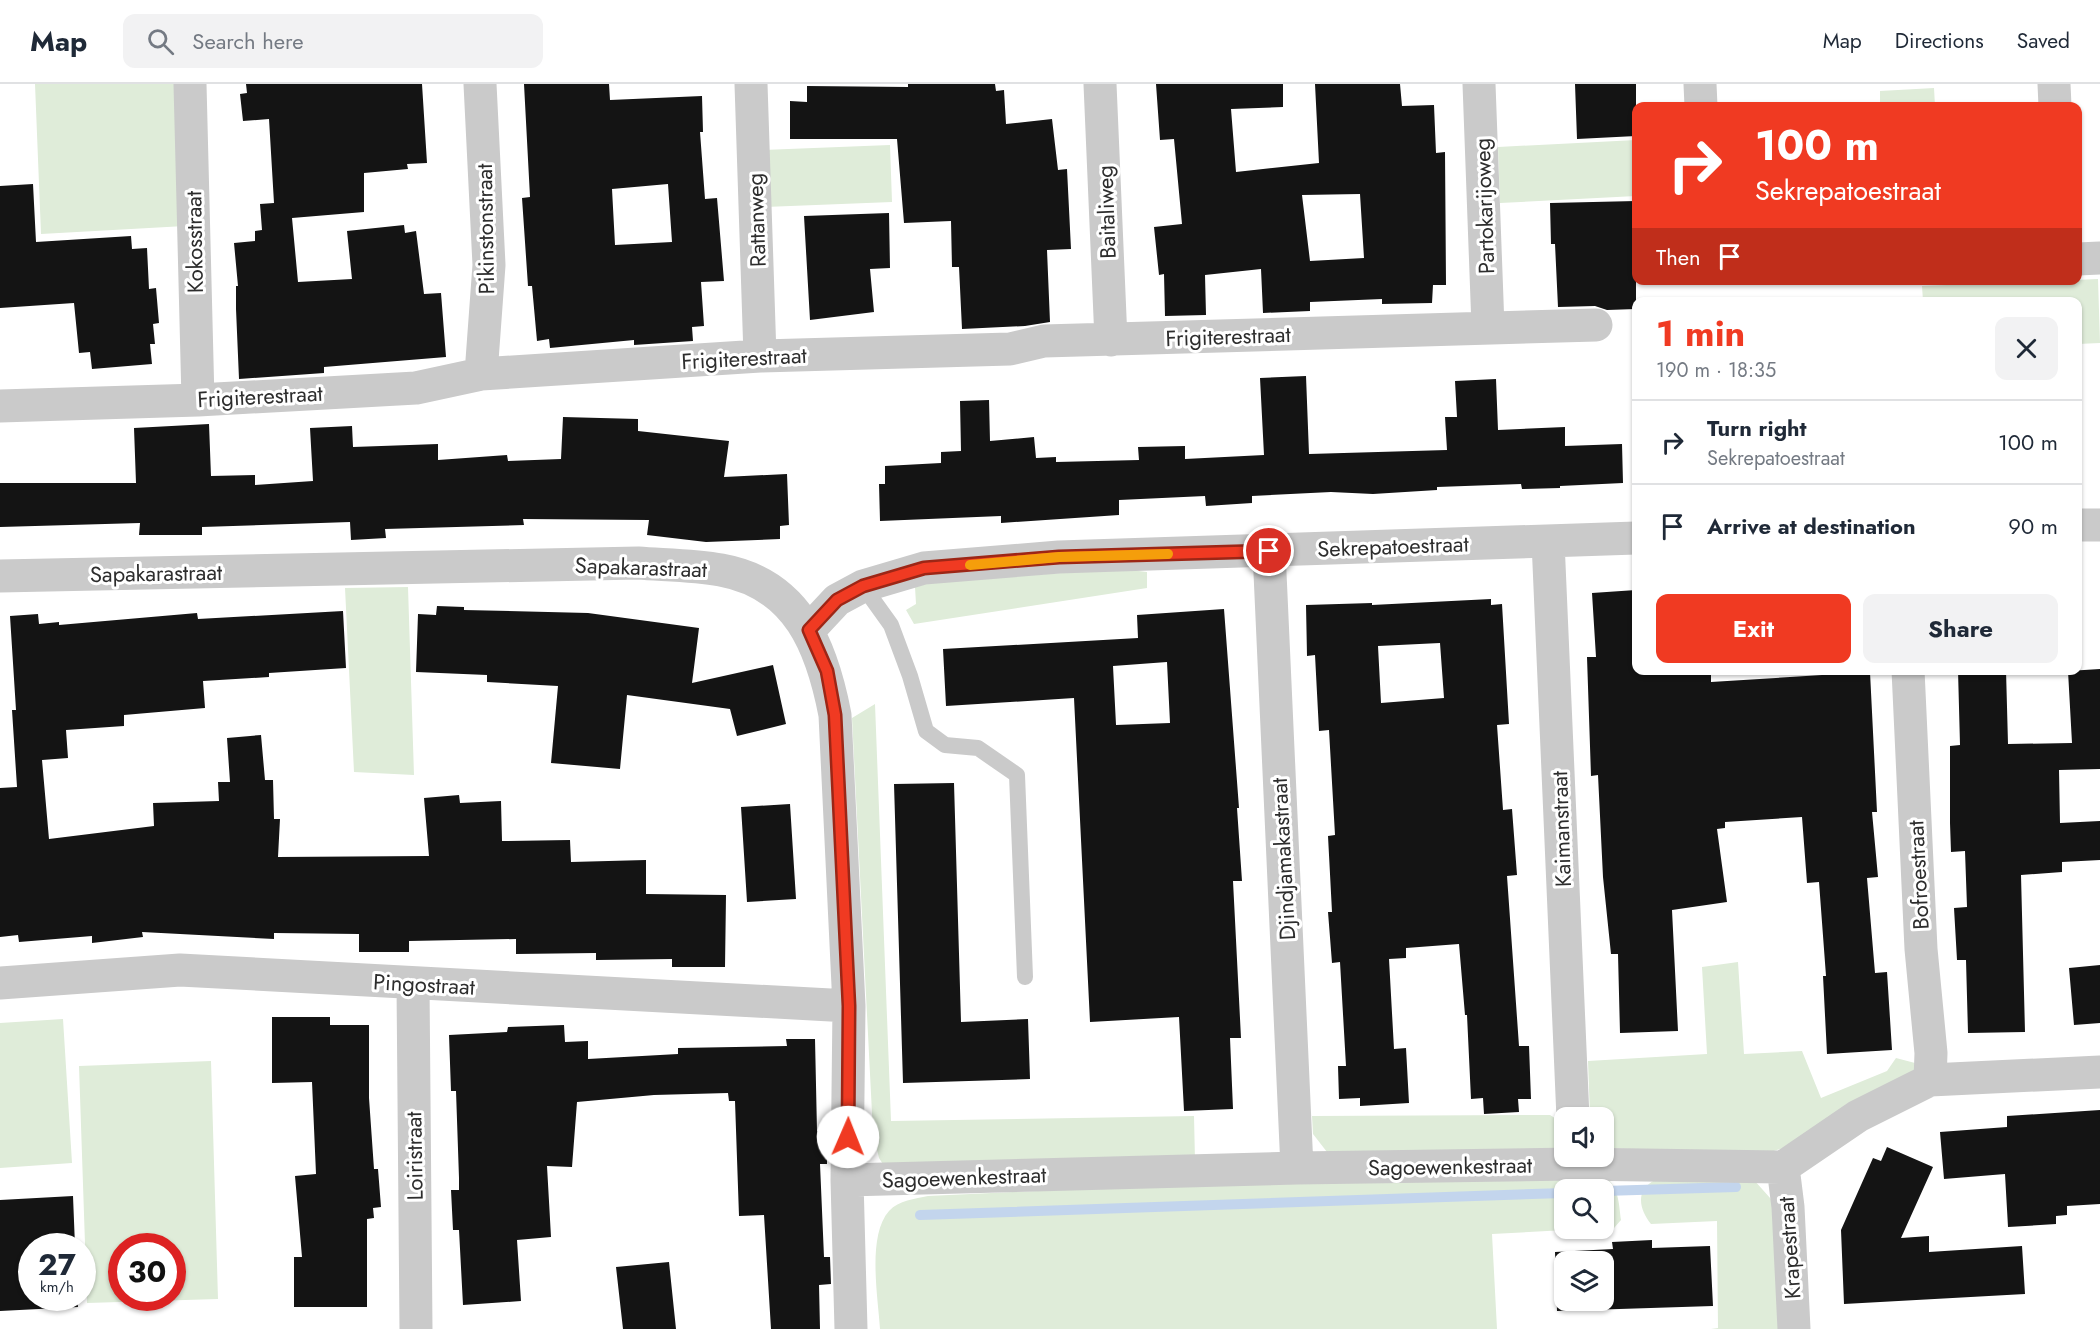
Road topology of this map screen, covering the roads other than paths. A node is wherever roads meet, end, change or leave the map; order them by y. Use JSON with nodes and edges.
{"nodes":[{"id":1,"x":190,"y":84,"type":"edge"},
{"id":2,"x":480,"y":84,"type":"edge"},
{"id":3,"x":751,"y":84,"type":"edge"},
{"id":4,"x":1100,"y":84,"type":"edge"},
{"id":5,"x":1479,"y":84,"type":"edge"},
{"id":6,"x":1700,"y":84,"type":"edge"},
{"id":7,"x":2054,"y":84,"type":"edge"},
{"id":8,"x":1701,"y":102,"type":"edge"},
{"id":9,"x":2055,"y":102,"type":"edge"},
{"id":10,"x":2082,"y":258,"type":"edge"},
{"id":11,"x":2100,"y":258,"type":"edge"},
{"id":12,"x":1596,"y":325,"type":"dead end"},
{"id":13,"x":1488,"y":327,"type":"junction"},
{"id":14,"x":1111,"y":340,"type":"junction"},
{"id":15,"x":760,"y":356,"type":"junction"},
{"id":16,"x":481,"y":374,"type":"junction"},
{"id":17,"x":198,"y":399,"type":"junction"},
{"id":18,"x":0,"y":406,"type":"edge"},
{"id":19,"x":2082,"y":525,"type":"edge"},
{"id":20,"x":2100,"y":525,"type":"edge"},
{"id":21,"x":1632,"y":538,"type":"edge"},
{"id":22,"x":1548,"y":541,"type":"junction"},
{"id":23,"x":1269,"y":551,"type":"junction"},
{"id":24,"x":0,"y":576,"type":"edge"},
{"id":25,"x":863,"y":586,"type":"junction"},
{"id":26,"x":809,"y":630,"type":"junction"},
{"id":27,"x":1908,"y":675,"type":"edge"},
{"id":28,"x":1025,"y":977,"type":"dead end"},
{"id":29,"x":0,"y":983,"type":"edge"},
{"id":30,"x":413,"y":984,"type":"junction"},
{"id":31,"x":849,"y":1006,"type":"junction"},
{"id":32,"x":2100,"y":1072,"type":"edge"},
{"id":33,"x":1930,"y":1080,"type":"junction"},
{"id":34,"x":1573,"y":1107,"type":"edge"},
{"id":35,"x":1554,"y":1161,"type":"edge"},
{"id":36,"x":1614,"y":1161,"type":"edge"},
{"id":37,"x":1783,"y":1167,"type":"junction"},
{"id":38,"x":1297,"y":1168,"type":"junction"},
{"id":39,"x":848,"y":1180,"type":"junction"},
{"id":40,"x":416,"y":1329,"type":"edge"},
{"id":41,"x":851,"y":1329,"type":"edge"},
{"id":42,"x":1794,"y":1329,"type":"edge"}],
"edges":[{"from":1,"to":17,"type":"street","name":"Kokosstraat"},
{"from":2,"to":16,"type":"street","name":"Pikinstonstraat"},
{"from":3,"to":15,"type":"street","name":"Rattanweg"},
{"from":4,"to":14,"type":"street","name":"Baitaliweg"},
{"from":5,"to":13,"type":"street","name":"Partokarijoweg"},
{"from":6,"to":8,"type":"street"},
{"from":7,"to":9,"type":"street"},
{"from":10,"to":11,"type":"street"},
{"from":12,"to":13,"type":"street","name":"Frigiterestraat"},
{"from":13,"to":14,"type":"street","name":"Frigiterestraat"},
{"from":14,"to":15,"type":"street","name":"Frigiterestraat"},
{"from":15,"to":16,"type":"street","name":"Frigiterestraat"},
{"from":16,"to":17,"type":"street","name":"Frigiterestraat"},
{"from":17,"to":18,"type":"street","name":"Frigiterestraat"},
{"from":19,"to":20,"type":"street"},
{"from":21,"to":22,"type":"street","name":"Sekrepatoestraat"},
{"from":22,"to":23,"type":"street","name":"Sekrepatoestraat"},
{"from":22,"to":34,"type":"street","name":"Kaimanstraat"},
{"from":23,"to":25,"type":"street","name":"Sekrepatoestraat"},
{"from":23,"to":38,"type":"street","name":"Djindjamakastraat"},
{"from":24,"to":26,"type":"street","name":"Sapakarastraat"},
{"from":25,"to":26,"type":"street","name":"Sekrepatoestraat"},
{"from":25,"to":28,"type":"lane"},
{"from":26,"to":31,"type":"street","name":"Sapakarastraat"},
{"from":27,"to":33,"type":"street","name":"Bofroestraat"},
{"from":29,"to":30,"type":"street","name":"Pingostraat"},
{"from":30,"to":31,"type":"street","name":"Pingostraat"},
{"from":30,"to":40,"type":"street","name":"Loiristraat"},
{"from":31,"to":39,"type":"street","name":"Sapakarastraat"},
{"from":32,"to":33,"type":"street"},
{"from":33,"to":37,"type":"street"},
{"from":35,"to":38,"type":"street","name":"Sagoewenkestraat"},
{"from":36,"to":37,"type":"street","name":"Sagoewenkestraat"},
{"from":37,"to":42,"type":"street","name":"Krapestraat"},
{"from":38,"to":39,"type":"street","name":"Sagoewenkestraat"},
{"from":39,"to":41,"type":"street","name":"Sapakarastraat"}]}
